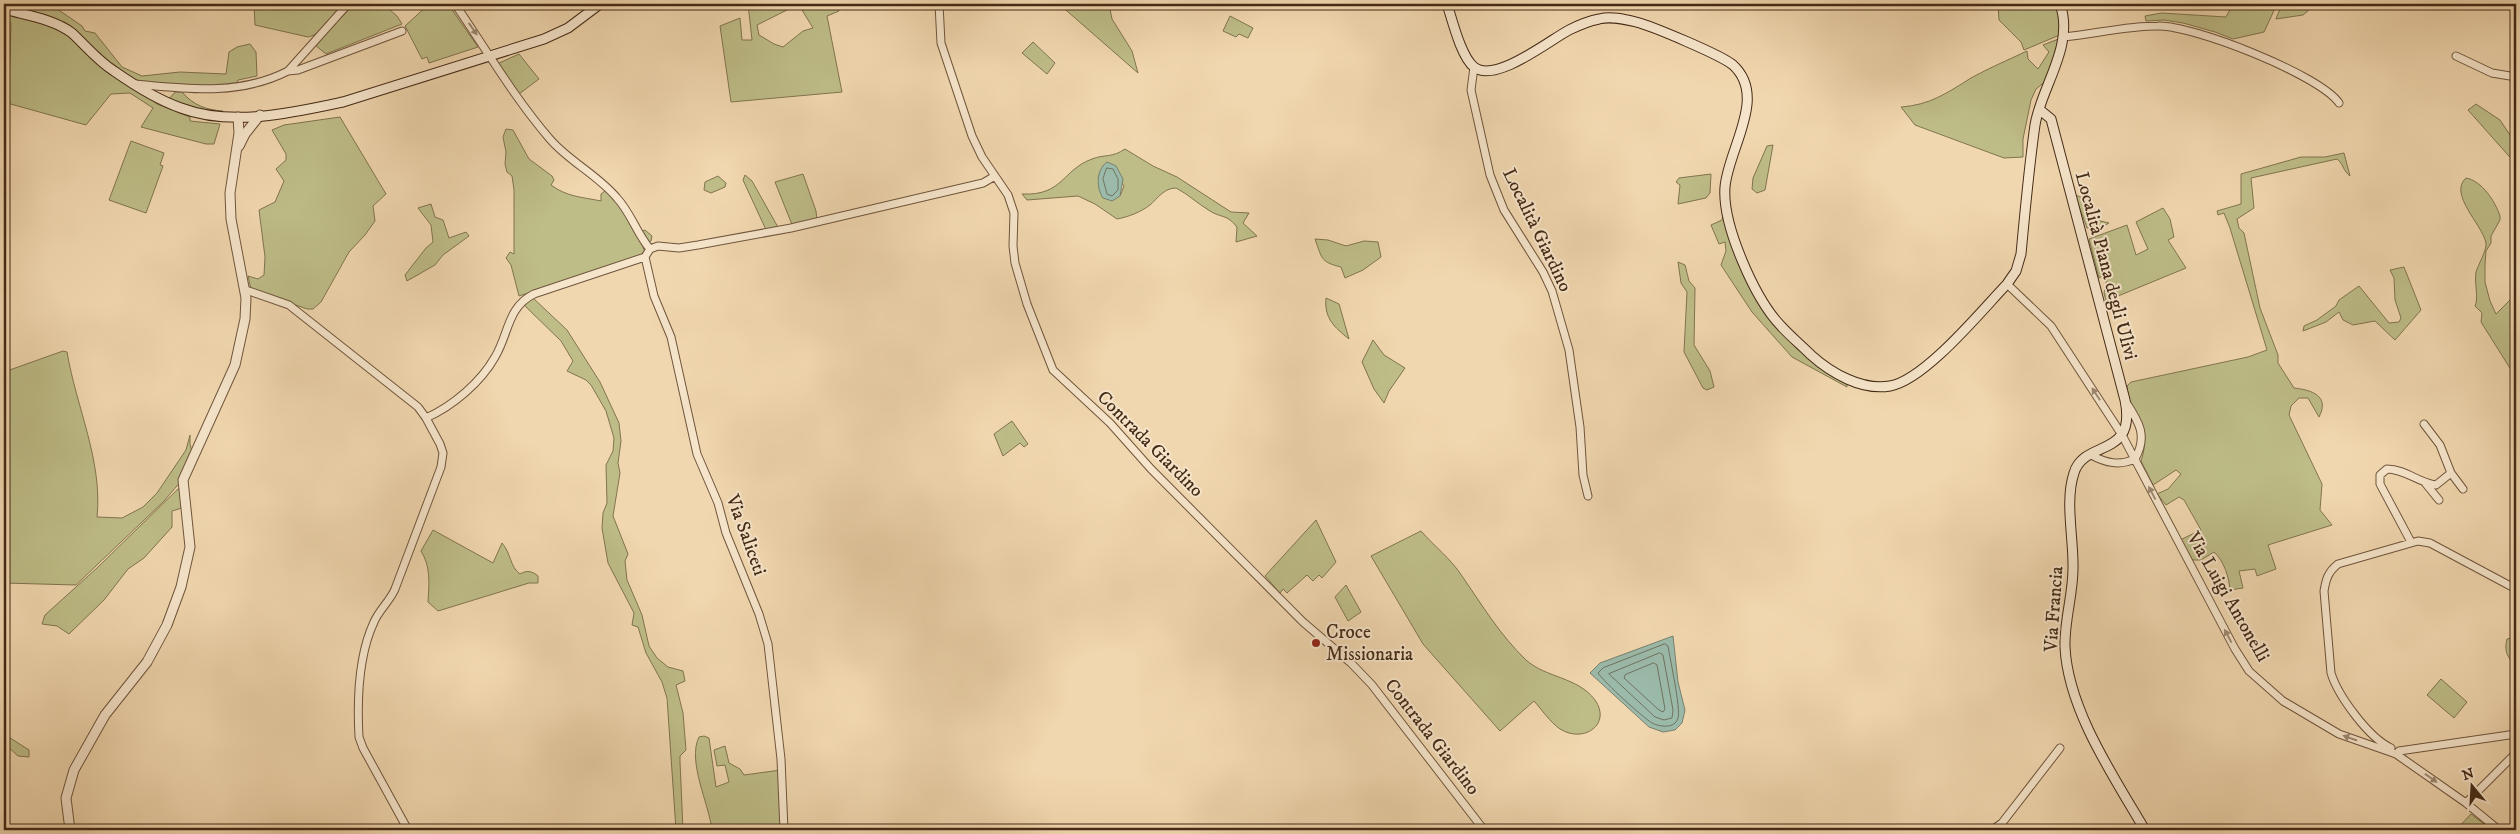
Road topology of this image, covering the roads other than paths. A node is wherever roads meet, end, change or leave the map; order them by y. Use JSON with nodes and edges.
{"nodes":[{"id":1,"x":348,"y":4,"type":"edge"},
{"id":2,"x":455,"y":4,"type":"edge"},
{"id":3,"x":600,"y":4,"type":"edge"},
{"id":4,"x":939,"y":4,"type":"edge"},
{"id":5,"x":1447,"y":4,"type":"edge"},
{"id":6,"x":2060,"y":4,"type":"edge"},
{"id":7,"x":4,"y":9,"type":"edge"},
{"id":8,"x":402,"y":31,"type":"dead end"},
{"id":9,"x":2063,"y":37,"type":"junction"},
{"id":10,"x":489,"y":55,"type":"junction"},
{"id":11,"x":2456,"y":56,"type":"dead end"},
{"id":12,"x":1474,"y":67,"type":"junction"},
{"id":13,"x":288,"y":71,"type":"junction"},
{"id":14,"x":2516,"y":77,"type":"edge"},
{"id":15,"x":136,"y":84,"type":"junction"},
{"id":16,"x":175,"y":88,"type":"junction"},
{"id":17,"x":159,"y":98,"type":"junction"},
{"id":18,"x":2339,"y":103,"type":"dead end"},
{"id":19,"x":2040,"y":110,"type":"junction"},
{"id":20,"x":260,"y":115,"type":"junction"},
{"id":21,"x":238,"y":117,"type":"junction"},
{"id":22,"x":234,"y":155,"type":"junction"},
{"id":23,"x":995,"y":176,"type":"junction"},
{"id":24,"x":650,"y":249,"type":"junction"},
{"id":25,"x":645,"y":257,"type":"junction"},
{"id":26,"x":2007,"y":284,"type":"junction"},
{"id":27,"x":246,"y":290,"type":"junction"},
{"id":28,"x":2125,"y":400,"type":"junction"},
{"id":29,"x":426,"y":418,"type":"junction"},
{"id":30,"x":2424,"y":424,"type":"dead end"},
{"id":31,"x":2122,"y":435,"type":"junction"},
{"id":32,"x":2091,"y":455,"type":"junction"},
{"id":33,"x":2135,"y":459,"type":"junction"},
{"id":34,"x":2451,"y":473,"type":"junction"},
{"id":35,"x":2426,"y":484,"type":"junction"},
{"id":36,"x":2463,"y":489,"type":"dead end"},
{"id":37,"x":1588,"y":496,"type":"dead end"},
{"id":38,"x":2439,"y":500,"type":"dead end"},
{"id":39,"x":2411,"y":542,"type":"junction"},
{"id":40,"x":2516,"y":589,"type":"edge"},
{"id":41,"x":2516,"y":734,"type":"edge"},
{"id":42,"x":2060,"y":748,"type":"dead end"},
{"id":43,"x":2397,"y":753,"type":"junction"},
{"id":44,"x":2516,"y":753,"type":"edge"},
{"id":45,"x":2466,"y":803,"type":"junction"},
{"id":46,"x":70,"y":830,"type":"edge"},
{"id":47,"x":408,"y":830,"type":"edge"},
{"id":48,"x":784,"y":830,"type":"edge"},
{"id":49,"x":1484,"y":830,"type":"edge"},
{"id":50,"x":1992,"y":830,"type":"edge"},
{"id":51,"x":2145,"y":830,"type":"edge"},
{"id":52,"x":2499,"y":830,"type":"edge"}],
"edges":[{"from":1,"to":13,"type":"street"},
{"from":2,"to":10,"type":"street","one_way":true},
{"from":3,"to":10,"type":"main road"},
{"from":4,"to":23,"type":"street","name":"Contrada Giardino"},
{"from":5,"to":12,"type":"main road"},
{"from":6,"to":9,"type":"main road"},
{"from":7,"to":15,"type":"main road"},
{"from":8,"to":13,"type":"street"},
{"from":9,"to":18,"type":"street"},
{"from":9,"to":19,"type":"main road"},
{"from":10,"to":20,"type":"main road"},
{"from":10,"to":24,"type":"street"},
{"from":11,"to":14,"type":"street"},
{"from":12,"to":26,"type":"main road"},
{"from":12,"to":37,"type":"street","name":"Località Giardino"},
{"from":13,"to":16,"type":"street"},
{"from":15,"to":16,"type":"street"},
{"from":15,"to":17,"type":"main road"},
{"from":16,"to":17,"type":"street"},
{"from":17,"to":21,"type":"main road"},
{"from":19,"to":26,"type":"main road"},
{"from":19,"to":28,"type":"main road","name":"Località Piana degli Ulivi"},
{"from":20,"to":21,"type":"main road"},
{"from":20,"to":22,"type":"main road"},
{"from":21,"to":22,"type":"main road"},
{"from":22,"to":27,"type":"main road"},
{"from":23,"to":24,"type":"street"},
{"from":23,"to":49,"type":"street","name":"Contrada Giardino"},
{"from":24,"to":25,"type":"street"},
{"from":25,"to":29,"type":"street"},
{"from":25,"to":48,"type":"street","name":"Via Saliceti"},
{"from":31,"to":26,"type":"street","one_way":true},
{"from":27,"to":29,"type":"street"},
{"from":27,"to":46,"type":"main road"},
{"from":28,"to":31,"type":"main road","name":"Località Piana degli Ulivi"},
{"from":28,"to":33,"type":"street"},
{"from":29,"to":47,"type":"street"},
{"from":30,"to":34,"type":"street"},
{"from":31,"to":32,"type":"main road"},
{"from":31,"to":33,"type":"street","name":"Via Luigi Antonelli"},
{"from":32,"to":33,"type":"street"},
{"from":32,"to":51,"type":"main road","name":"Via Francia"},
{"from":43,"to":33,"type":"street","name":"Via Luigi Antonelli","one_way":true},
{"from":34,"to":35,"type":"street"},
{"from":34,"to":36,"type":"street"},
{"from":35,"to":38,"type":"street"},
{"from":35,"to":39,"type":"street"},
{"from":39,"to":40,"type":"street"},
{"from":39,"to":43,"type":"street"},
{"from":41,"to":43,"type":"street"},
{"from":42,"to":50,"type":"street"},
{"from":43,"to":45,"type":"street","name":"Via Luigi Antonelli","one_way":true},
{"from":44,"to":45,"type":"street"},
{"from":45,"to":52,"type":"street","name":"Via Luigi Antonelli"}]}
